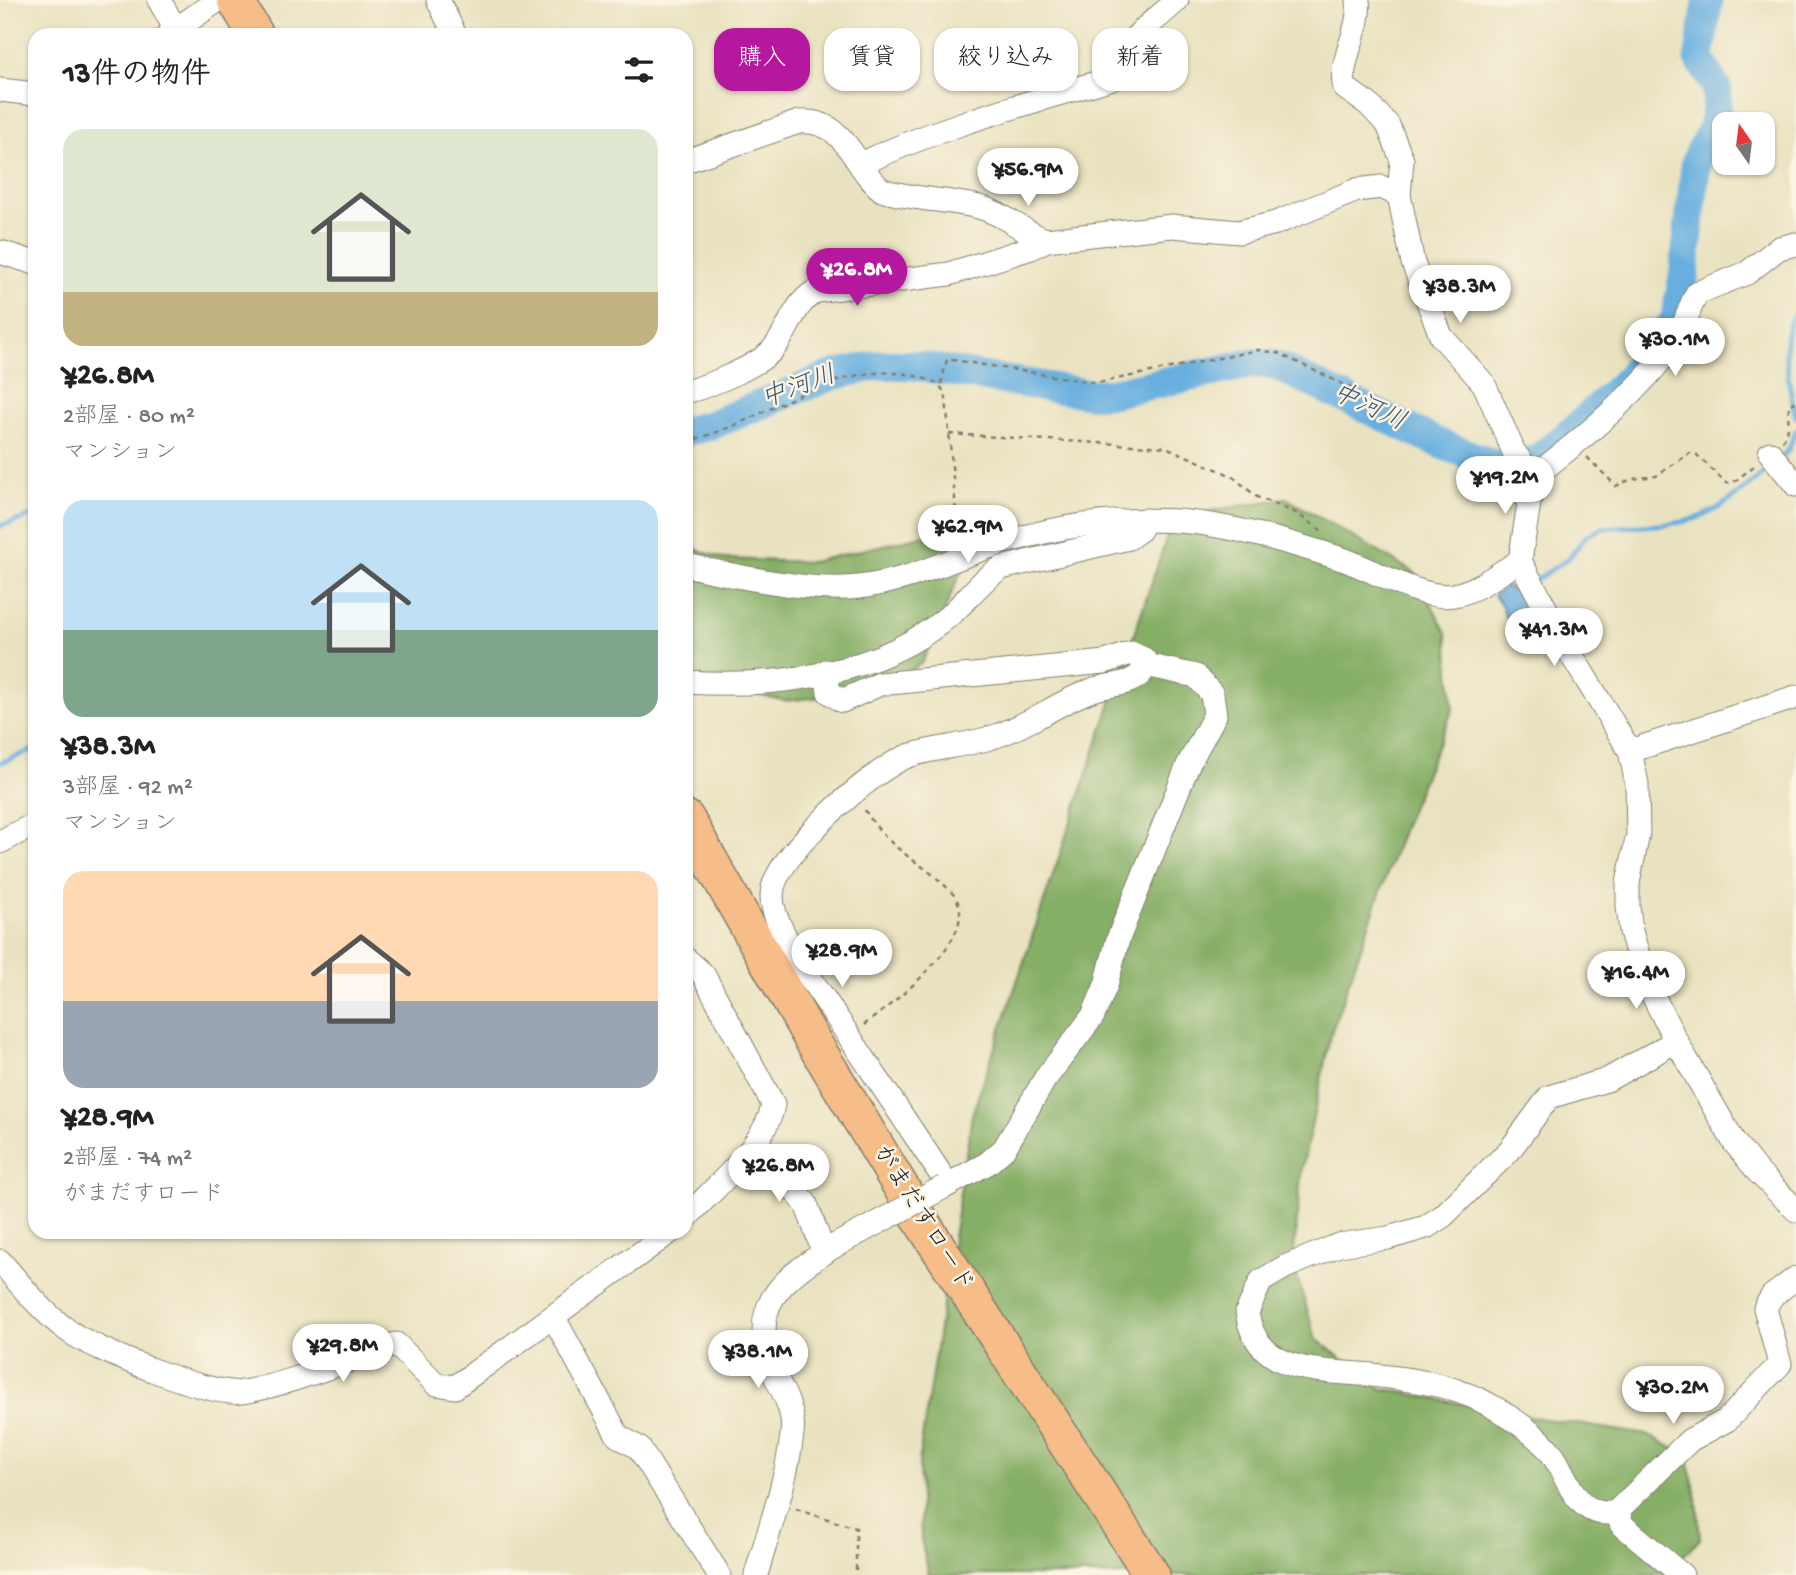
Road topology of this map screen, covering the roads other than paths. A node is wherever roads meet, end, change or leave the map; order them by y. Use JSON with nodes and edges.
{"nodes":[{"id":1,"x":159,"y":0,"type":"edge"},
{"id":2,"x":218,"y":0,"type":"edge"},
{"id":3,"x":235,"y":0,"type":"edge"},
{"id":4,"x":248,"y":0,"type":"edge"},
{"id":5,"x":438,"y":0,"type":"edge"},
{"id":6,"x":1177,"y":0,"type":"edge"},
{"id":7,"x":1357,"y":0,"type":"edge"},
{"id":8,"x":173,"y":28,"type":"edge"},
{"id":9,"x":182,"y":28,"type":"edge"},
{"id":10,"x":252,"y":28,"type":"edge"},
{"id":11,"x":262,"y":28,"type":"edge"},
{"id":12,"x":452,"y":28,"type":"edge"},
{"id":13,"x":0,"y":90,"type":"edge"},
{"id":14,"x":28,"y":93,"type":"edge"},
{"id":15,"x":693,"y":159,"type":"edge"},
{"id":16,"x":861,"y":164,"type":"junction"},
{"id":17,"x":1399,"y":195,"type":"junction"},
{"id":18,"x":1046,"y":240,"type":"junction"},
{"id":19,"x":1796,"y":244,"type":"edge"},
{"id":20,"x":0,"y":252,"type":"edge"},
{"id":21,"x":28,"y":261,"type":"edge"},
{"id":22,"x":693,"y":389,"type":"edge"},
{"id":23,"x":1774,"y":459,"type":"road end"},
{"id":24,"x":1524,"y":466,"type":"junction"},
{"id":25,"x":1796,"y":485,"type":"edge"},
{"id":26,"x":1146,"y":520,"type":"junction"},
{"id":27,"x":1520,"y":561,"type":"junction"},
{"id":28,"x":693,"y":566,"type":"edge"},
{"id":29,"x":1146,"y":665,"type":"junction"},
{"id":30,"x":826,"y":671,"type":"junction"},
{"id":31,"x":693,"y":682,"type":"edge"},
{"id":32,"x":1796,"y":697,"type":"edge"},
{"id":33,"x":1630,"y":751,"type":"junction"},
{"id":34,"x":28,"y":828,"type":"edge"},
{"id":35,"x":693,"y":830,"type":"edge"},
{"id":36,"x":0,"y":842,"type":"edge"},
{"id":37,"x":693,"y":965,"type":"edge"},
{"id":38,"x":1676,"y":1041,"type":"junction"},
{"id":39,"x":755,"y":1143,"type":"junction"},
{"id":40,"x":946,"y":1186,"type":"junction"},
{"id":41,"x":693,"y":1210,"type":"edge"},
{"id":42,"x":1796,"y":1210,"type":"edge"},
{"id":43,"x":661,"y":1239,"type":"edge"},
{"id":44,"x":830,"y":1249,"type":"junction"},
{"id":45,"x":0,"y":1261,"type":"edge"},
{"id":46,"x":1796,"y":1278,"type":"edge"},
{"id":47,"x":554,"y":1318,"type":"junction"},
{"id":48,"x":1617,"y":1513,"type":"junction"},
{"id":49,"x":719,"y":1575,"type":"edge"},
{"id":50,"x":756,"y":1575,"type":"edge"},
{"id":51,"x":1152,"y":1575,"type":"edge"},
{"id":52,"x":1682,"y":1575,"type":"edge"}],
"edges":[{"from":1,"to":8,"type":"street"},
{"from":2,"to":9,"type":"street"},
{"from":3,"to":10,"type":"highway"},
{"from":4,"to":11,"type":"highway"},
{"from":5,"to":12,"type":"street"},
{"from":6,"to":16,"type":"street"},
{"from":7,"to":17,"type":"street"},
{"from":13,"to":14,"type":"street"},
{"from":15,"to":16,"type":"street"},
{"from":16,"to":18,"type":"street"},
{"from":17,"to":18,"type":"street"},
{"from":17,"to":24,"type":"street"},
{"from":18,"to":22,"type":"street"},
{"from":19,"to":24,"type":"street"},
{"from":20,"to":21,"type":"street"},
{"from":23,"to":25,"type":"street"},
{"from":24,"to":27,"type":"street"},
{"from":26,"to":27,"type":"street"},
{"from":26,"to":28,"type":"street"},
{"from":26,"to":30,"type":"street"},
{"from":27,"to":33,"type":"street"},
{"from":29,"to":30,"type":"street"},
{"from":29,"to":40,"type":"street"},
{"from":29,"to":40,"type":"street"},
{"from":30,"to":31,"type":"street"},
{"from":32,"to":33,"type":"street"},
{"from":33,"to":38,"type":"street"},
{"from":34,"to":36,"type":"street"},
{"from":35,"to":51,"type":"highway","name":"がまだすロード"},
{"from":37,"to":39,"type":"street"},
{"from":38,"to":42,"type":"street"},
{"from":38,"to":48,"type":"street"},
{"from":39,"to":41,"type":"street"},
{"from":39,"to":44,"type":"street"},
{"from":40,"to":44,"type":"street","bridge":true},
{"from":43,"to":47,"type":"street"},
{"from":44,"to":50,"type":"street"},
{"from":45,"to":47,"type":"street"},
{"from":46,"to":48,"type":"street"},
{"from":47,"to":49,"type":"street"},
{"from":48,"to":52,"type":"street"}]}
